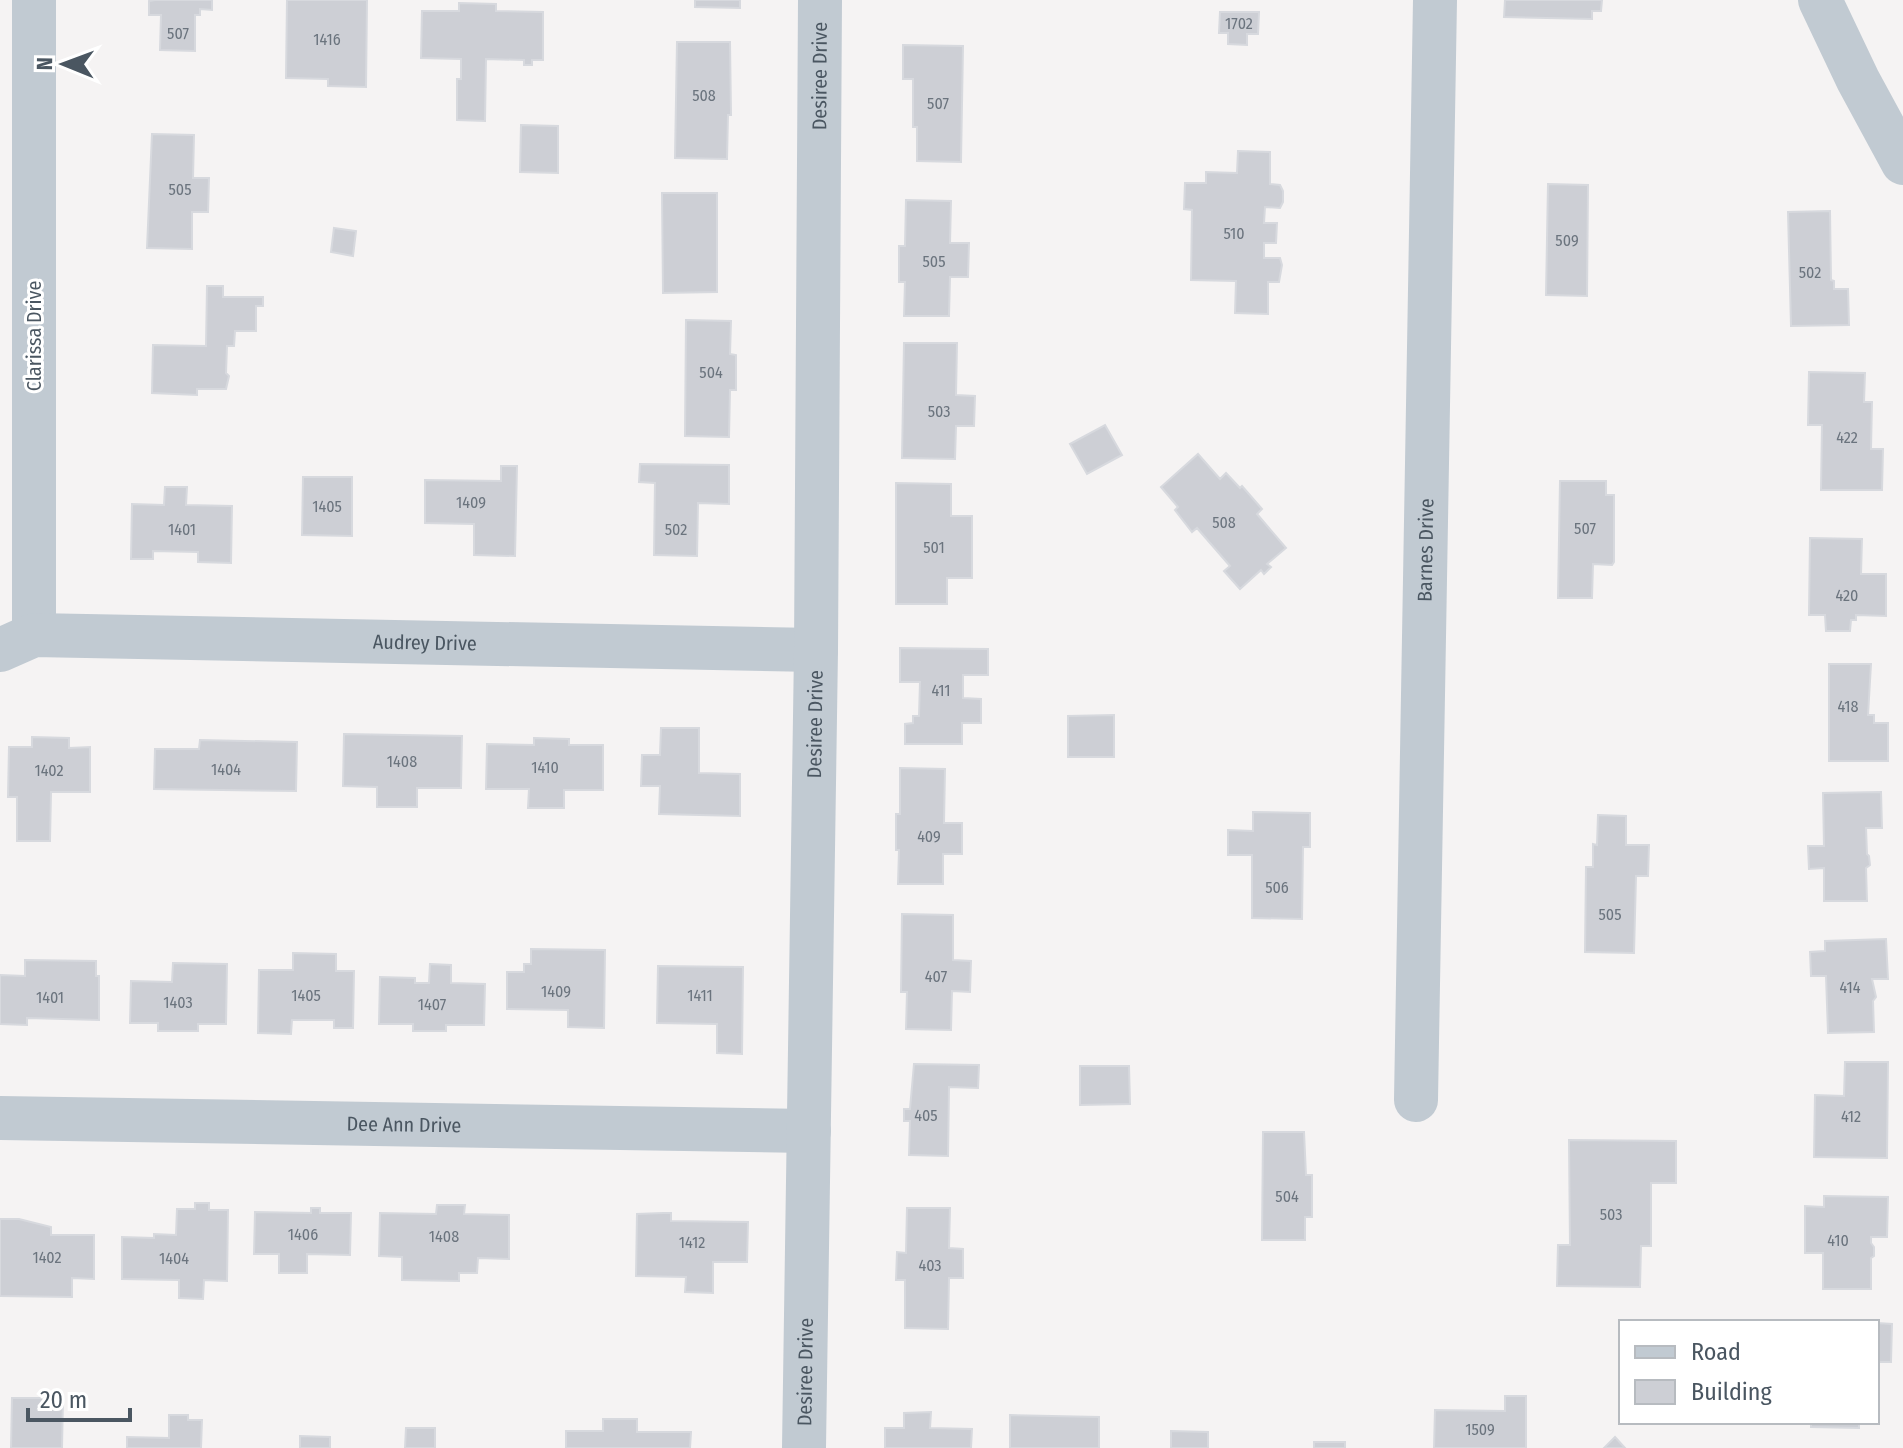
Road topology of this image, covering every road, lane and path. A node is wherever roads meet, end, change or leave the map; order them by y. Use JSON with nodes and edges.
{"nodes":[{"id":1,"x":34,"y":0,"type":"edge"},
{"id":2,"x":820,"y":0,"type":"edge"},
{"id":3,"x":1435,"y":0,"type":"edge"},
{"id":4,"x":1820,"y":0,"type":"edge"},
{"id":5,"x":1903,"y":163,"type":"edge"},
{"id":6,"x":17,"y":642,"type":"edge"},
{"id":7,"x":816,"y":650,"type":"junction"},
{"id":8,"x":1416,"y":1100,"type":"dead end"},
{"id":9,"x":0,"y":1118,"type":"edge"},
{"id":10,"x":809,"y":1131,"type":"junction"},
{"id":11,"x":804,"y":1448,"type":"edge"}],
"edges":[{"from":1,"to":6,"type":"street","name":"Clarissa Drive"},
{"from":2,"to":7,"type":"street","name":"Desiree Drive"},
{"from":3,"to":8,"type":"street","name":"Barnes Drive"},
{"from":4,"to":5,"type":"street"},
{"from":6,"to":7,"type":"street","name":"Audrey Drive"},
{"from":7,"to":10,"type":"street","name":"Desiree Drive"},
{"from":9,"to":10,"type":"street","name":"Dee Ann Drive"},
{"from":10,"to":11,"type":"street","name":"Desiree Drive"}]}
